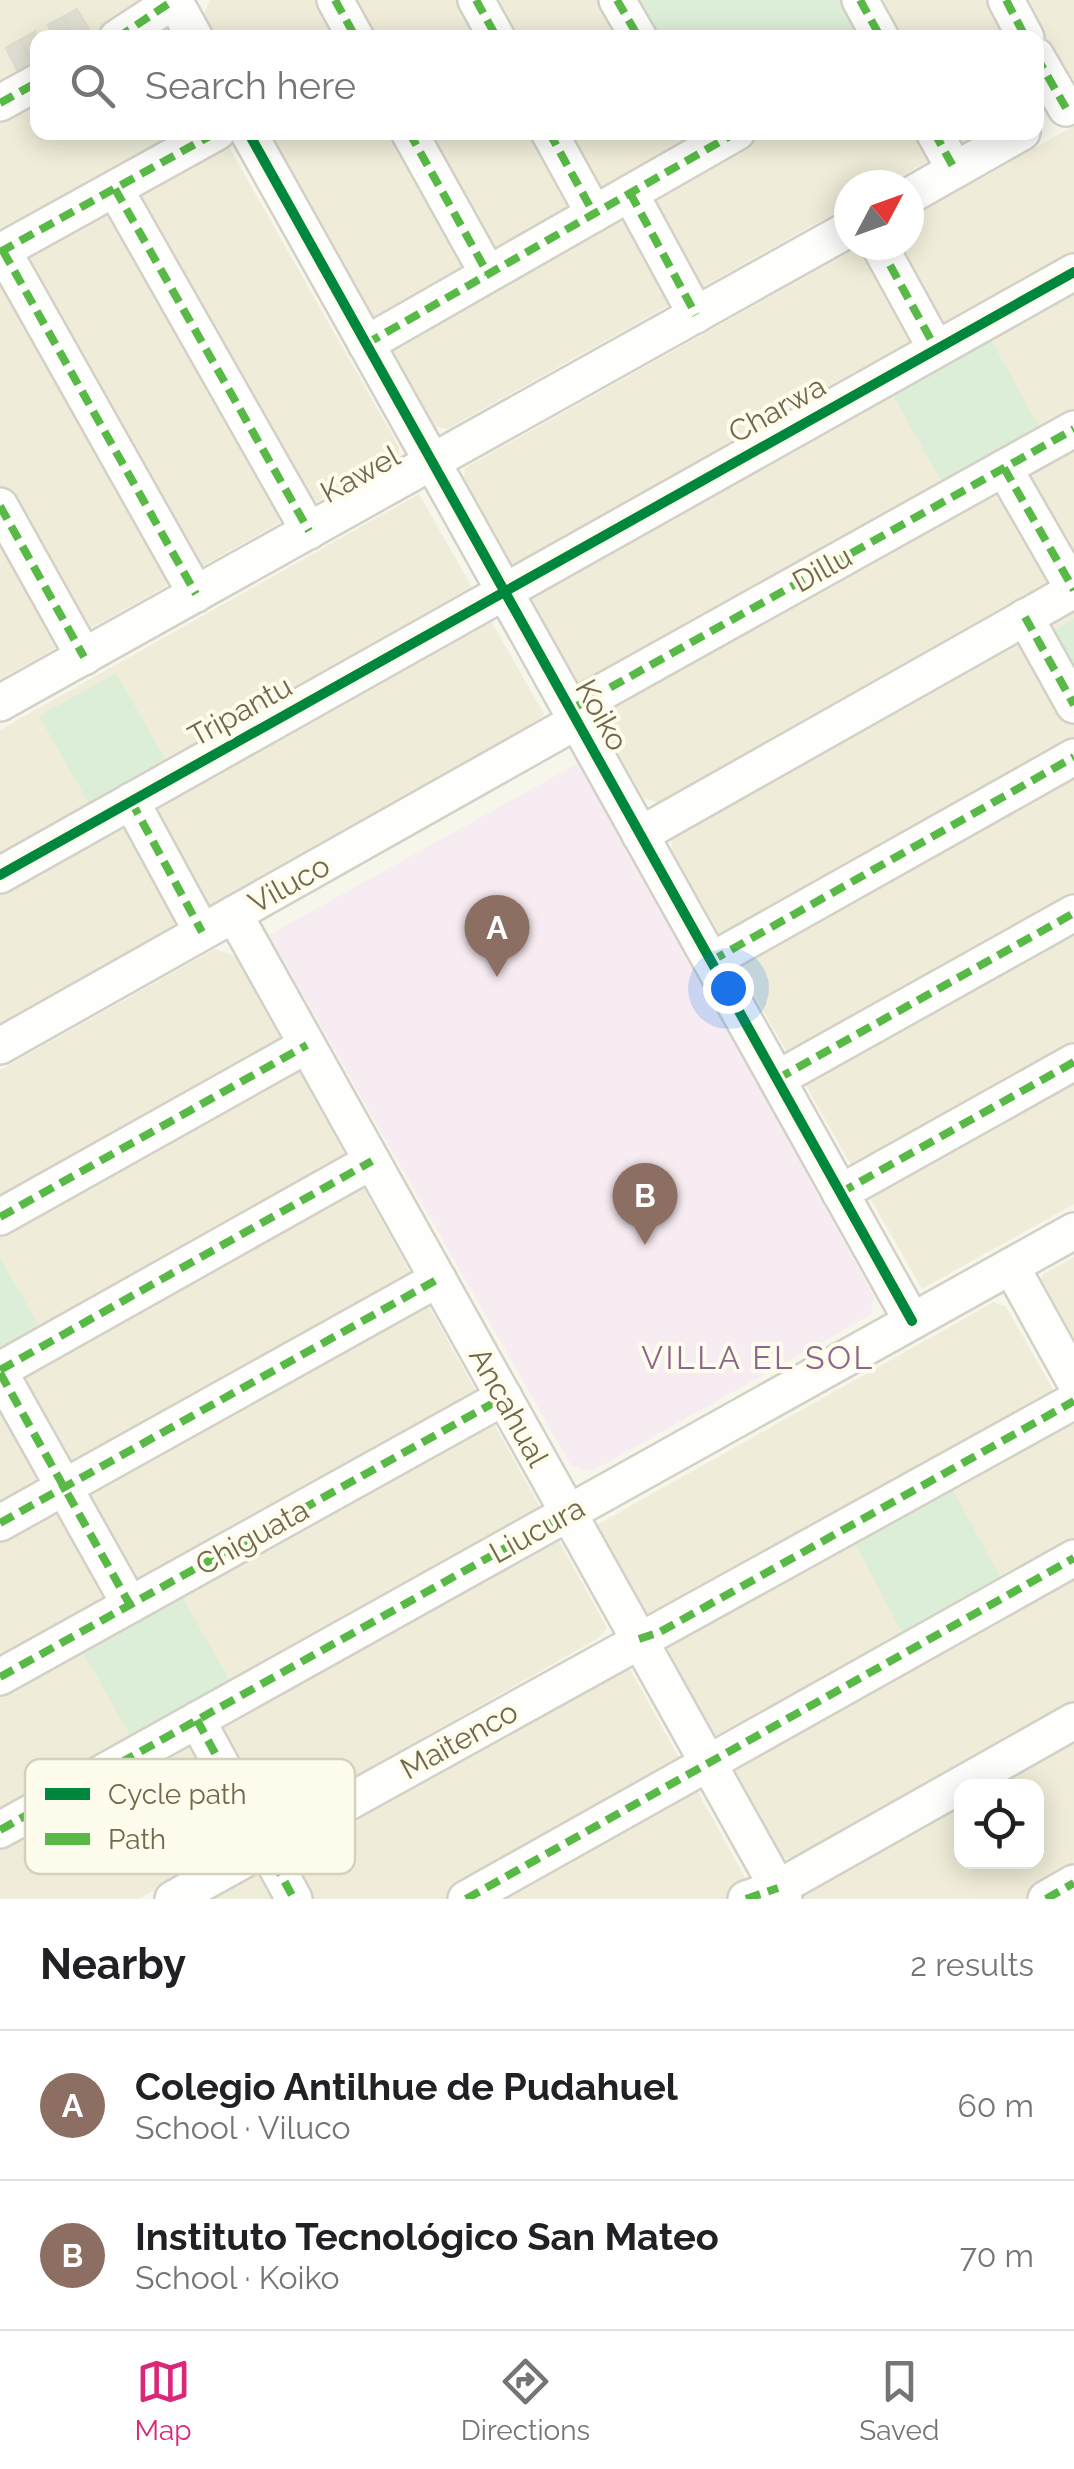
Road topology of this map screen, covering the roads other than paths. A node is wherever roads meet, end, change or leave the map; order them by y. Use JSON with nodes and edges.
{"nodes":[{"id":1,"x":174,"y":0,"type":"edge"},
{"id":2,"x":334,"y":0,"type":"edge"},
{"id":3,"x":476,"y":0,"type":"edge"},
{"id":4,"x":618,"y":0,"type":"edge"},
{"id":5,"x":860,"y":0,"type":"edge"},
{"id":6,"x":1006,"y":0,"type":"edge"},
{"id":7,"x":129,"y":30,"type":"edge"},
{"id":8,"x":191,"y":30,"type":"edge"},
{"id":9,"x":351,"y":30,"type":"edge"},
{"id":10,"x":492,"y":30,"type":"edge"},
{"id":11,"x":635,"y":30,"type":"edge"},
{"id":12,"x":877,"y":30,"type":"edge"},
{"id":13,"x":1022,"y":30,"type":"edge"},
{"id":14,"x":1044,"y":75,"type":"edge"},
{"id":15,"x":30,"y":86,"type":"edge"},
{"id":16,"x":0,"y":103,"type":"edge"},
{"id":17,"x":1059,"y":112,"type":"edge"},
{"id":18,"x":203,"y":140,"type":"edge"},
{"id":19,"x":252,"y":140,"type":"edge"},
{"id":20,"x":413,"y":140,"type":"edge"},
{"id":21,"x":553,"y":140,"type":"edge"},
{"id":22,"x":938,"y":140,"type":"edge"},
{"id":23,"x":1008,"y":140,"type":"edge"},
{"id":24,"x":698,"y":142,"type":"edge"},
{"id":25,"x":955,"y":170,"type":"junction"},
{"id":26,"x":116,"y":188,"type":"junction"},
{"id":27,"x":924,"y":188,"type":"edge"},
{"id":28,"x":630,"y":193,"type":"junction"},
{"id":29,"x":594,"y":214,"type":"junction"},
{"id":30,"x":834,"y":237,"type":"edge"},
{"id":31,"x":2,"y":251,"type":"edge"},
{"id":32,"x":887,"y":260,"type":"edge"},
{"id":33,"x":1074,"y":272,"type":"edge"},
{"id":34,"x":488,"y":274,"type":"junction"},
{"id":35,"x":696,"y":314,"type":"junction"},
{"id":36,"x":366,"y":344,"type":"junction"},
{"id":37,"x":936,"y":349,"type":"junction"},
{"id":38,"x":1074,"y":429,"type":"edge"},
{"id":39,"x":432,"y":462,"type":"junction"},
{"id":40,"x":1004,"y":468,"type":"junction"},
{"id":41,"x":0,"y":506,"type":"edge"},
{"id":42,"x":309,"y":531,"type":"junction"},
{"id":43,"x":504,"y":590,"type":"junction"},
{"id":44,"x":1074,"y":590,"type":"edge"},
{"id":45,"x":196,"y":594,"type":"junction"},
{"id":46,"x":1025,"y":617,"type":"junction"},
{"id":47,"x":84,"y":657,"type":"junction"},
{"id":48,"x":0,"y":704,"type":"edge"},
{"id":49,"x":1074,"y":705,"type":"edge"},
{"id":50,"x":574,"y":716,"type":"junction"},
{"id":51,"x":1074,"y":756,"type":"edge"},
{"id":52,"x":132,"y":801,"type":"junction"},
{"id":53,"x":640,"y":834,"type":"junction"},
{"id":54,"x":0,"y":875,"type":"edge"},
{"id":55,"x":1074,"y":912,"type":"edge"},
{"id":56,"x":234,"y":914,"type":"junction"},
{"id":57,"x":202,"y":932,"type":"junction"},
{"id":58,"x":711,"y":961,"type":"junction"},
{"id":59,"x":308,"y":1045,"type":"junction"},
{"id":60,"x":0,"y":1046,"type":"edge"},
{"id":61,"x":1074,"y":1062,"type":"edge"},
{"id":62,"x":777,"y":1079,"type":"junction"},
{"id":63,"x":372,"y":1161,"type":"junction"},
{"id":64,"x":840,"y":1193,"type":"junction"},
{"id":65,"x":0,"y":1217,"type":"edge"},
{"id":66,"x":1074,"y":1231,"type":"edge"},
{"id":67,"x":1011,"y":1266,"type":"junction"},
{"id":68,"x":438,"y":1279,"type":"junction"},
{"id":69,"x":912,"y":1321,"type":"junction"},
{"id":70,"x":0,"y":1371,"type":"edge"},
{"id":71,"x":1074,"y":1380,"type":"edge"},
{"id":72,"x":504,"y":1397,"type":"junction"},
{"id":73,"x":1074,"y":1401,"type":"edge"},
{"id":74,"x":64,"y":1488,"type":"junction"},
{"id":75,"x":568,"y":1513,"type":"junction"},
{"id":76,"x":0,"y":1523,"type":"edge"},
{"id":77,"x":1074,"y":1558,"type":"edge"},
{"id":78,"x":130,"y":1605,"type":"junction"},
{"id":79,"x":639,"y":1639,"type":"junction"},
{"id":80,"x":0,"y":1677,"type":"edge"},
{"id":81,"x":197,"y":1720,"type":"junction"},
{"id":82,"x":1074,"y":1721,"type":"edge"},
{"id":83,"x":127,"y":1759,"type":"edge"},
{"id":84,"x":218,"y":1759,"type":"edge"},
{"id":85,"x":709,"y":1764,"type":"junction"},
{"id":86,"x":355,"y":1797,"type":"edge"},
{"id":87,"x":25,"y":1816,"type":"edge"},
{"id":88,"x":0,"y":1830,"type":"edge"},
{"id":89,"x":218,"y":1874,"type":"edge"},
{"id":90,"x":281,"y":1874,"type":"edge"},
{"id":91,"x":1074,"y":1883,"type":"edge"},
{"id":92,"x":769,"y":1895,"type":"edge"},
{"id":93,"x":174,"y":1899,"type":"edge"},
{"id":94,"x":294,"y":1899,"type":"edge"},
{"id":95,"x":466,"y":1899,"type":"edge"},
{"id":96,"x":1046,"y":1899,"type":"edge"}],
"edges":[{"from":1,"to":7,"type":"street"},
{"from":1,"to":8,"type":"street"},
{"from":2,"to":9,"type":"street"},
{"from":3,"to":10,"type":"street"},
{"from":4,"to":11,"type":"street"},
{"from":5,"to":12,"type":"street"},
{"from":6,"to":13,"type":"street"},
{"from":14,"to":17,"type":"street"},
{"from":15,"to":16,"type":"street"},
{"from":18,"to":26,"type":"street"},
{"from":19,"to":36,"type":"street","name":"Koiko"},
{"from":20,"to":34,"type":"street"},
{"from":21,"to":29,"type":"street"},
{"from":22,"to":25,"type":"street"},
{"from":23,"to":25,"type":"street"},
{"from":24,"to":28,"type":"street"},
{"from":25,"to":27,"type":"street"},
{"from":26,"to":31,"type":"street"},
{"from":26,"to":42,"type":"street"},
{"from":28,"to":29,"type":"street"},
{"from":28,"to":35,"type":"street"},
{"from":29,"to":34,"type":"street"},
{"from":30,"to":35,"type":"street","name":"Kawel"},
{"from":31,"to":45,"type":"street"},
{"from":32,"to":37,"type":"street"},
{"from":33,"to":37,"type":"street","name":"Charwa"},
{"from":34,"to":36,"type":"street"},
{"from":35,"to":39,"type":"street","name":"Kawel"},
{"from":36,"to":39,"type":"street","name":"Koiko"},
{"from":37,"to":43,"type":"street","name":"Charwa"},
{"from":38,"to":40,"type":"street","name":"Dillu"},
{"from":39,"to":42,"type":"street","name":"Kawel"},
{"from":39,"to":43,"type":"street","name":"Koiko"},
{"from":40,"to":44,"type":"street"},
{"from":40,"to":50,"type":"street","name":"Dillu"},
{"from":41,"to":47,"type":"street"},
{"from":42,"to":45,"type":"street","name":"Kawel"},
{"from":43,"to":50,"type":"street","name":"Koiko"},
{"from":43,"to":52,"type":"street","name":"Tripantu"},
{"from":44,"to":46,"type":"street"},
{"from":45,"to":47,"type":"street","name":"Kawel"},
{"from":46,"to":49,"type":"street"},
{"from":46,"to":53,"type":"street"},
{"from":47,"to":48,"type":"street","name":"Kawel"},
{"from":50,"to":53,"type":"street","name":"Koiko"},
{"from":50,"to":56,"type":"street","name":"Viluco"},
{"from":51,"to":58,"type":"street"},
{"from":52,"to":54,"type":"street","name":"Tripantu"},
{"from":52,"to":57,"type":"street"},
{"from":53,"to":58,"type":"street","name":"Koiko"},
{"from":55,"to":62,"type":"street"},
{"from":56,"to":57,"type":"street","name":"Viluco"},
{"from":56,"to":59,"type":"street","name":"Ancahual"},
{"from":57,"to":60,"type":"street","name":"Viluco"},
{"from":58,"to":62,"type":"street","name":"Koiko"},
{"from":59,"to":63,"type":"street","name":"Ancahual"},
{"from":59,"to":65,"type":"street"},
{"from":61,"to":64,"type":"street"},
{"from":62,"to":64,"type":"street","name":"Koiko"},
{"from":63,"to":68,"type":"street","name":"Ancahual"},
{"from":63,"to":70,"type":"street"},
{"from":64,"to":69,"type":"street","name":"Koiko"},
{"from":66,"to":67,"type":"street","name":"Liucura"},
{"from":67,"to":69,"type":"street","name":"Liucura"},
{"from":67,"to":71,"type":"street"},
{"from":68,"to":72,"type":"street","name":"Ancahual"},
{"from":68,"to":74,"type":"street"},
{"from":69,"to":75,"type":"street","name":"Liucura"},
{"from":70,"to":74,"type":"street"},
{"from":72,"to":75,"type":"street","name":"Ancahual"},
{"from":72,"to":78,"type":"street","name":"Chiguata"},
{"from":73,"to":79,"type":"street","name":"Maitenco"},
{"from":74,"to":76,"type":"street"},
{"from":74,"to":78,"type":"street"},
{"from":75,"to":79,"type":"street","name":"Ancahual"},
{"from":75,"to":81,"type":"street","name":"Liucura"},
{"from":77,"to":85,"type":"street"},
{"from":78,"to":80,"type":"street","name":"Chiguata"},
{"from":79,"to":85,"type":"street","name":"Ancahual"},
{"from":79,"to":86,"type":"street","name":"Maitenco"},
{"from":81,"to":83,"type":"street","name":"Liucura"},
{"from":81,"to":84,"type":"street"},
{"from":82,"to":92,"type":"street"},
{"from":85,"to":92,"type":"street","name":"Ancahual"},
{"from":85,"to":95,"type":"street"},
{"from":87,"to":88,"type":"street","name":"Liucura"},
{"from":89,"to":93,"type":"street","name":"Maitenco"},
{"from":90,"to":94,"type":"street"},
{"from":91,"to":96,"type":"street"}]}
